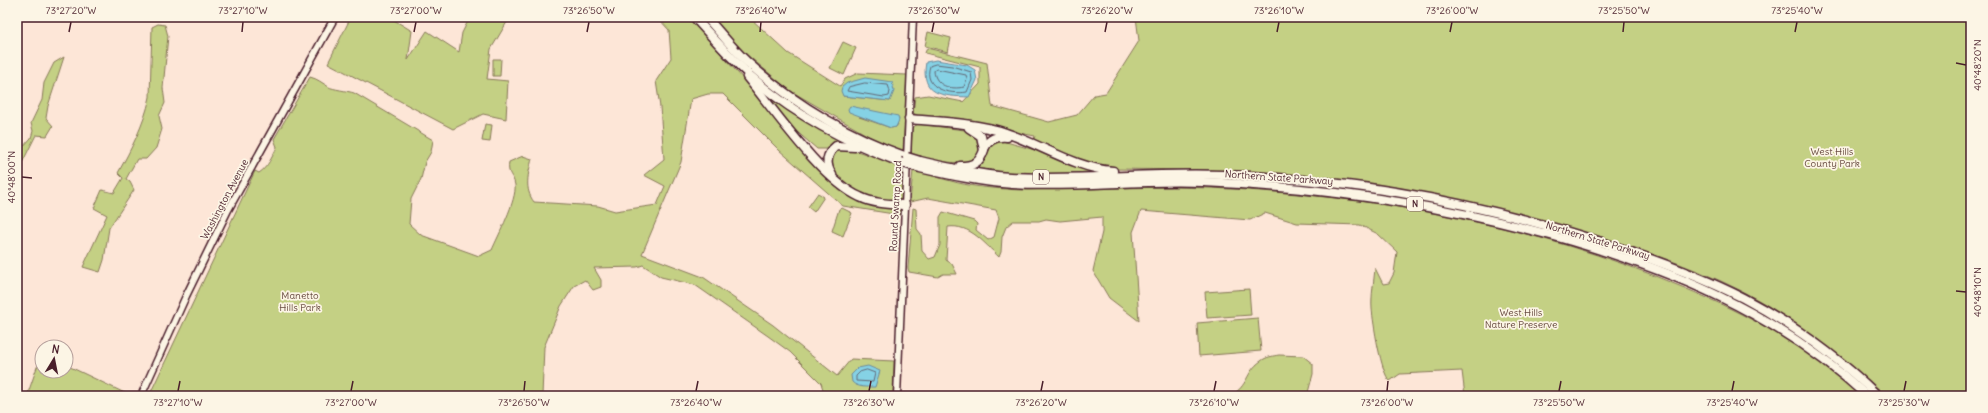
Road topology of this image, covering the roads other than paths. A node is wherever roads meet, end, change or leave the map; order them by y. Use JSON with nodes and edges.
{"nodes":[{"id":1,"x":335,"y":17,"type":"edge"},
{"id":2,"x":694,"y":17,"type":"edge"},
{"id":3,"x":706,"y":17,"type":"edge"},
{"id":4,"x":913,"y":17,"type":"edge"},
{"id":5,"x":734,"y":61,"type":"junction"},
{"id":6,"x":909,"y":119,"type":"junction"},
{"id":7,"x":956,"y":124,"type":"junction"},
{"id":8,"x":1021,"y":139,"type":"junction"},
{"id":9,"x":984,"y":150,"type":"junction"},
{"id":10,"x":872,"y":151,"type":"junction"},
{"id":11,"x":931,"y":163,"type":"junction"},
{"id":12,"x":920,"y":164,"type":"junction"},
{"id":13,"x":1163,"y":174,"type":"junction"},
{"id":14,"x":905,"y":205,"type":"junction"},
{"id":15,"x":141,"y":396,"type":"edge"},
{"id":16,"x":897,"y":396,"type":"edge"},
{"id":17,"x":1867,"y":396,"type":"edge"},
{"id":18,"x":1878,"y":396,"type":"edge"}],
"edges":[{"from":1,"to":15,"type":"main road","name":"Washington Avenue"},
{"from":2,"to":5,"type":"highway","name":"Northern State Parkway","number":"N"},
{"from":3,"to":12,"type":"highway","name":"Northern State Parkway","number":"N","bridge":true},
{"from":4,"to":6,"type":"main road","name":"Round Swamp Road"},
{"from":5,"to":10,"type":"highway","name":"Northern State Parkway","number":"N"},
{"from":5,"to":14,"type":"highway"},
{"from":6,"to":7,"type":"highway"},
{"from":6,"to":14,"type":"main road","name":"Round Swamp Road"},
{"from":7,"to":8,"type":"highway"},
{"from":7,"to":9,"type":"highway"},
{"from":8,"to":9,"type":"highway"},
{"from":8,"to":13,"type":"highway"},
{"from":9,"to":11,"type":"highway"},
{"from":10,"to":12,"type":"highway","name":"Northern State Parkway","number":"N","bridge":true},
{"from":10,"to":14,"type":"highway"},
{"from":11,"to":12,"type":"highway","name":"Northern State Parkway","number":"N"},
{"from":11,"to":13,"type":"highway","name":"Northern State Parkway","number":"N"},
{"from":12,"to":17,"type":"highway","name":"Northern State Parkway","number":"N"},
{"from":13,"to":18,"type":"highway","name":"Northern State Parkway","number":"N"},
{"from":14,"to":16,"type":"main road","name":"Round Swamp Road"}]}
